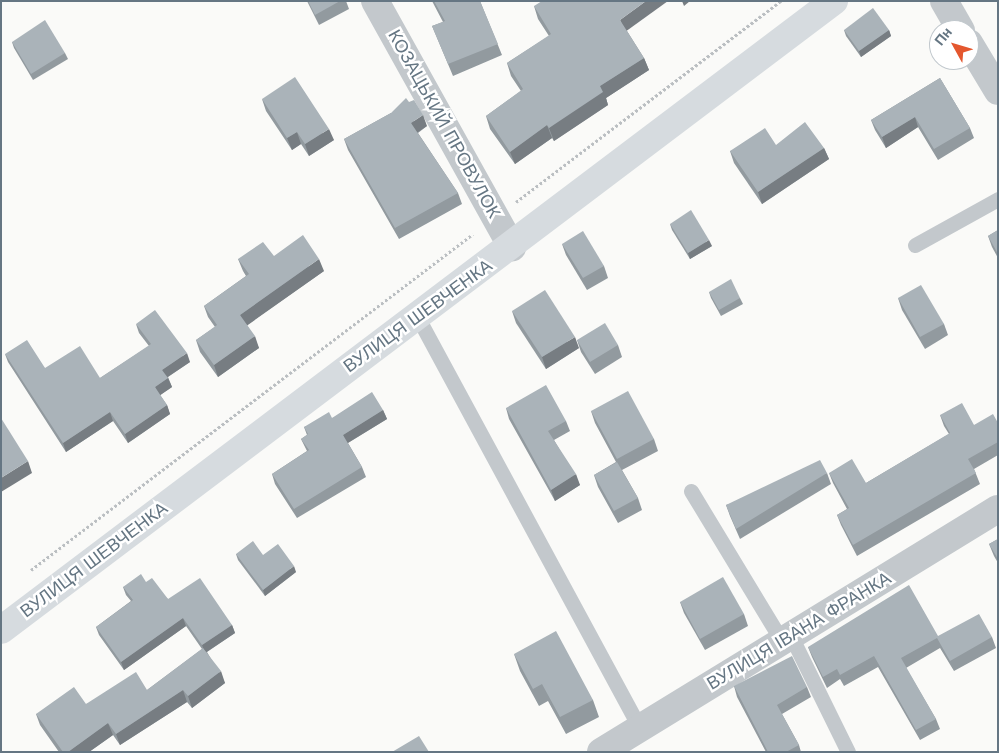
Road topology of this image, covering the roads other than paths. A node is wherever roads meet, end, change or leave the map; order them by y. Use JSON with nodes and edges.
{"nodes":[{"id":1,"x":375,"y":1,"type":"edge"},
{"id":2,"x":834,"y":1,"type":"edge"},
{"id":3,"x":944,"y":1,"type":"edge"},
{"id":4,"x":955,"y":20,"type":"edge"},
{"id":5,"x":979,"y":60,"type":"edge"},
{"id":6,"x":998,"y":91,"type":"edge"},
{"id":7,"x":998,"y":199,"type":"edge"},
{"id":8,"x":915,"y":245,"type":"dead end"},
{"id":9,"x":512,"y":247,"type":"junction"},
{"id":10,"x":417,"y":316,"type":"junction"},
{"id":11,"x":691,"y":490,"type":"dead end"},
{"id":12,"x":998,"y":509,"type":"edge"},
{"id":13,"x":1,"y":630,"type":"edge"},
{"id":14,"x":786,"y":638,"type":"junction"},
{"id":15,"x":640,"y":728,"type":"junction"},
{"id":16,"x":601,"y":752,"type":"edge"},
{"id":17,"x":848,"y":752,"type":"edge"}],
"edges":[{"from":1,"to":9,"type":"street","name":"КОЗАЦЬКИЙ ПРОВУЛОК"},
{"from":2,"to":9,"type":"street","name":"ВУЛИЦЯ ШЕВЧЕНКА"},
{"from":3,"to":4,"type":"street"},
{"from":5,"to":6,"type":"street"},
{"from":7,"to":8,"type":"lane"},
{"from":9,"to":10,"type":"street","name":"ВУЛИЦЯ ШЕВЧЕНКА"},
{"from":10,"to":13,"type":"street","name":"ВУЛИЦЯ ШЕВЧЕНКА"},
{"from":10,"to":15,"type":"lane"},
{"from":11,"to":14,"type":"lane"},
{"from":12,"to":14,"type":"street","name":"ВУЛИЦЯ ІВАНА ФРАНКА"},
{"from":14,"to":15,"type":"street","name":"ВУЛИЦЯ ІВАНА ФРАНКА"},
{"from":14,"to":17,"type":"lane"},
{"from":15,"to":16,"type":"street","name":"ВУЛИЦЯ ІВАНА ФРАНКА"}]}
